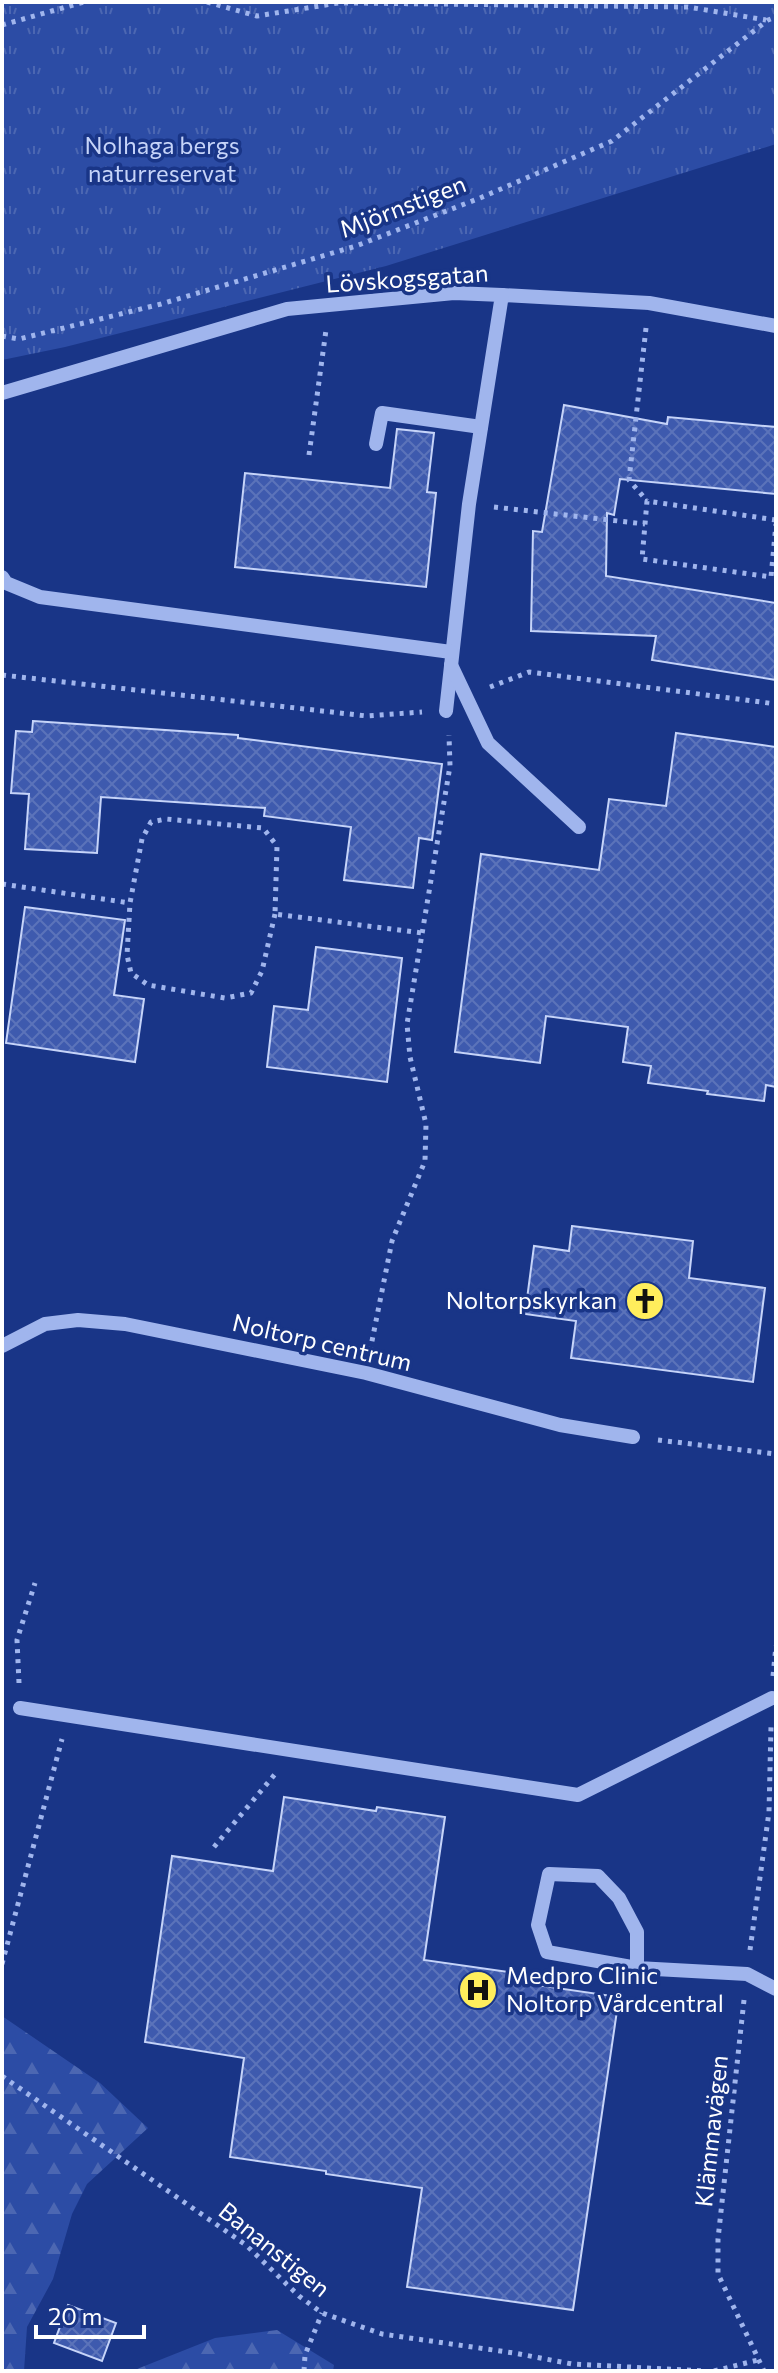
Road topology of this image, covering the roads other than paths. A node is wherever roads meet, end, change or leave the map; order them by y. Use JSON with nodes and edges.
{"nodes":[{"id":1,"x":502,"y":295,"type":"junction"},
{"id":2,"x":776,"y":326,"type":"edge"},
{"id":3,"x":2,"y":393,"type":"edge"},
{"id":4,"x":481,"y":427,"type":"junction"},
{"id":5,"x":376,"y":444,"type":"dead end"},
{"id":6,"x":2,"y":577,"type":"edge"},
{"id":7,"x":451,"y":658,"type":"junction"},
{"id":8,"x":446,"y":711,"type":"road end"},
{"id":9,"x":579,"y":827,"type":"dead end"},
{"id":10,"x":2,"y":1346,"type":"edge"},
{"id":11,"x":633,"y":1437,"type":"road end"},
{"id":12,"x":772,"y":1698,"type":"road end"},
{"id":13,"x":20,"y":1708,"type":"road end"},
{"id":14,"x":637,"y":1968,"type":"junction"},
{"id":15,"x":776,"y":1989,"type":"edge"}],
"edges":[{"from":1,"to":2,"type":"street"},
{"from":1,"to":3,"type":"street","name":"Lövskogsgatan"},
{"from":1,"to":4,"type":"street","name":"Lövskogsgatan"},
{"from":4,"to":5,"type":"street"},
{"from":4,"to":7,"type":"street","name":"Lövskogsgatan"},
{"from":6,"to":7,"type":"street"},
{"from":7,"to":8,"type":"street","name":"Lövskogsgatan"},
{"from":7,"to":9,"type":"street"},
{"from":10,"to":11,"type":"street","name":"Noltorp centrum"},
{"from":12,"to":13,"type":"street"},
{"from":14,"to":14,"type":"street"},
{"from":14,"to":15,"type":"street"}]}
